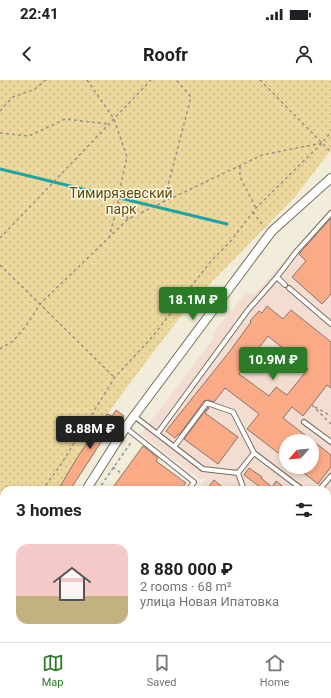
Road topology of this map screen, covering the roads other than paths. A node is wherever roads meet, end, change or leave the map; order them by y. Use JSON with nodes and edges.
{"nodes":[{"id":1,"x":331,"y":178,"type":"edge"},
{"id":2,"x":331,"y":213,"type":"edge"},
{"id":3,"x":277,"y":277,"type":"junction"},
{"id":4,"x":285,"y":285,"type":"dead end"},
{"id":5,"x":289,"y":288,"type":"dead end"},
{"id":6,"x":331,"y":324,"type":"edge"},
{"id":7,"x":134,"y":416,"type":"junction"},
{"id":8,"x":304,"y":422,"type":"dead end"},
{"id":9,"x":126,"y":428,"type":"junction"},
{"id":10,"x":157,"y":434,"type":"junction"},
{"id":11,"x":331,"y":442,"type":"edge"},
{"id":12,"x":174,"y":447,"type":"junction"},
{"id":13,"x":254,"y":453,"type":"junction"},
{"id":14,"x":238,"y":473,"type":"junction"},
{"id":15,"x":331,"y":476,"type":"edge"},
{"id":16,"x":89,"y":486,"type":"edge"},
{"id":17,"x":191,"y":486,"type":"edge"},
{"id":18,"x":243,"y":486,"type":"edge"},
{"id":19,"x":298,"y":486,"type":"edge"},
{"id":20,"x":323,"y":486,"type":"edge"}],
"edges":[{"from":1,"to":7,"type":"street"},
{"from":2,"to":3,"type":"lane"},
{"from":3,"to":4,"type":"lane"},
{"from":3,"to":10,"type":"lane"},
{"from":5,"to":6,"type":"lane"},
{"from":7,"to":9,"type":"street"},
{"from":7,"to":10,"type":"lane"},
{"from":8,"to":11,"type":"lane"},
{"from":9,"to":16,"type":"street"},
{"from":9,"to":17,"type":"lane"},
{"from":10,"to":12,"type":"lane"},
{"from":12,"to":13,"type":"lane"},
{"from":12,"to":14,"type":"lane"},
{"from":13,"to":14,"type":"lane"},
{"from":13,"to":19,"type":"lane"},
{"from":14,"to":18,"type":"lane"},
{"from":15,"to":20,"type":"lane"}]}
